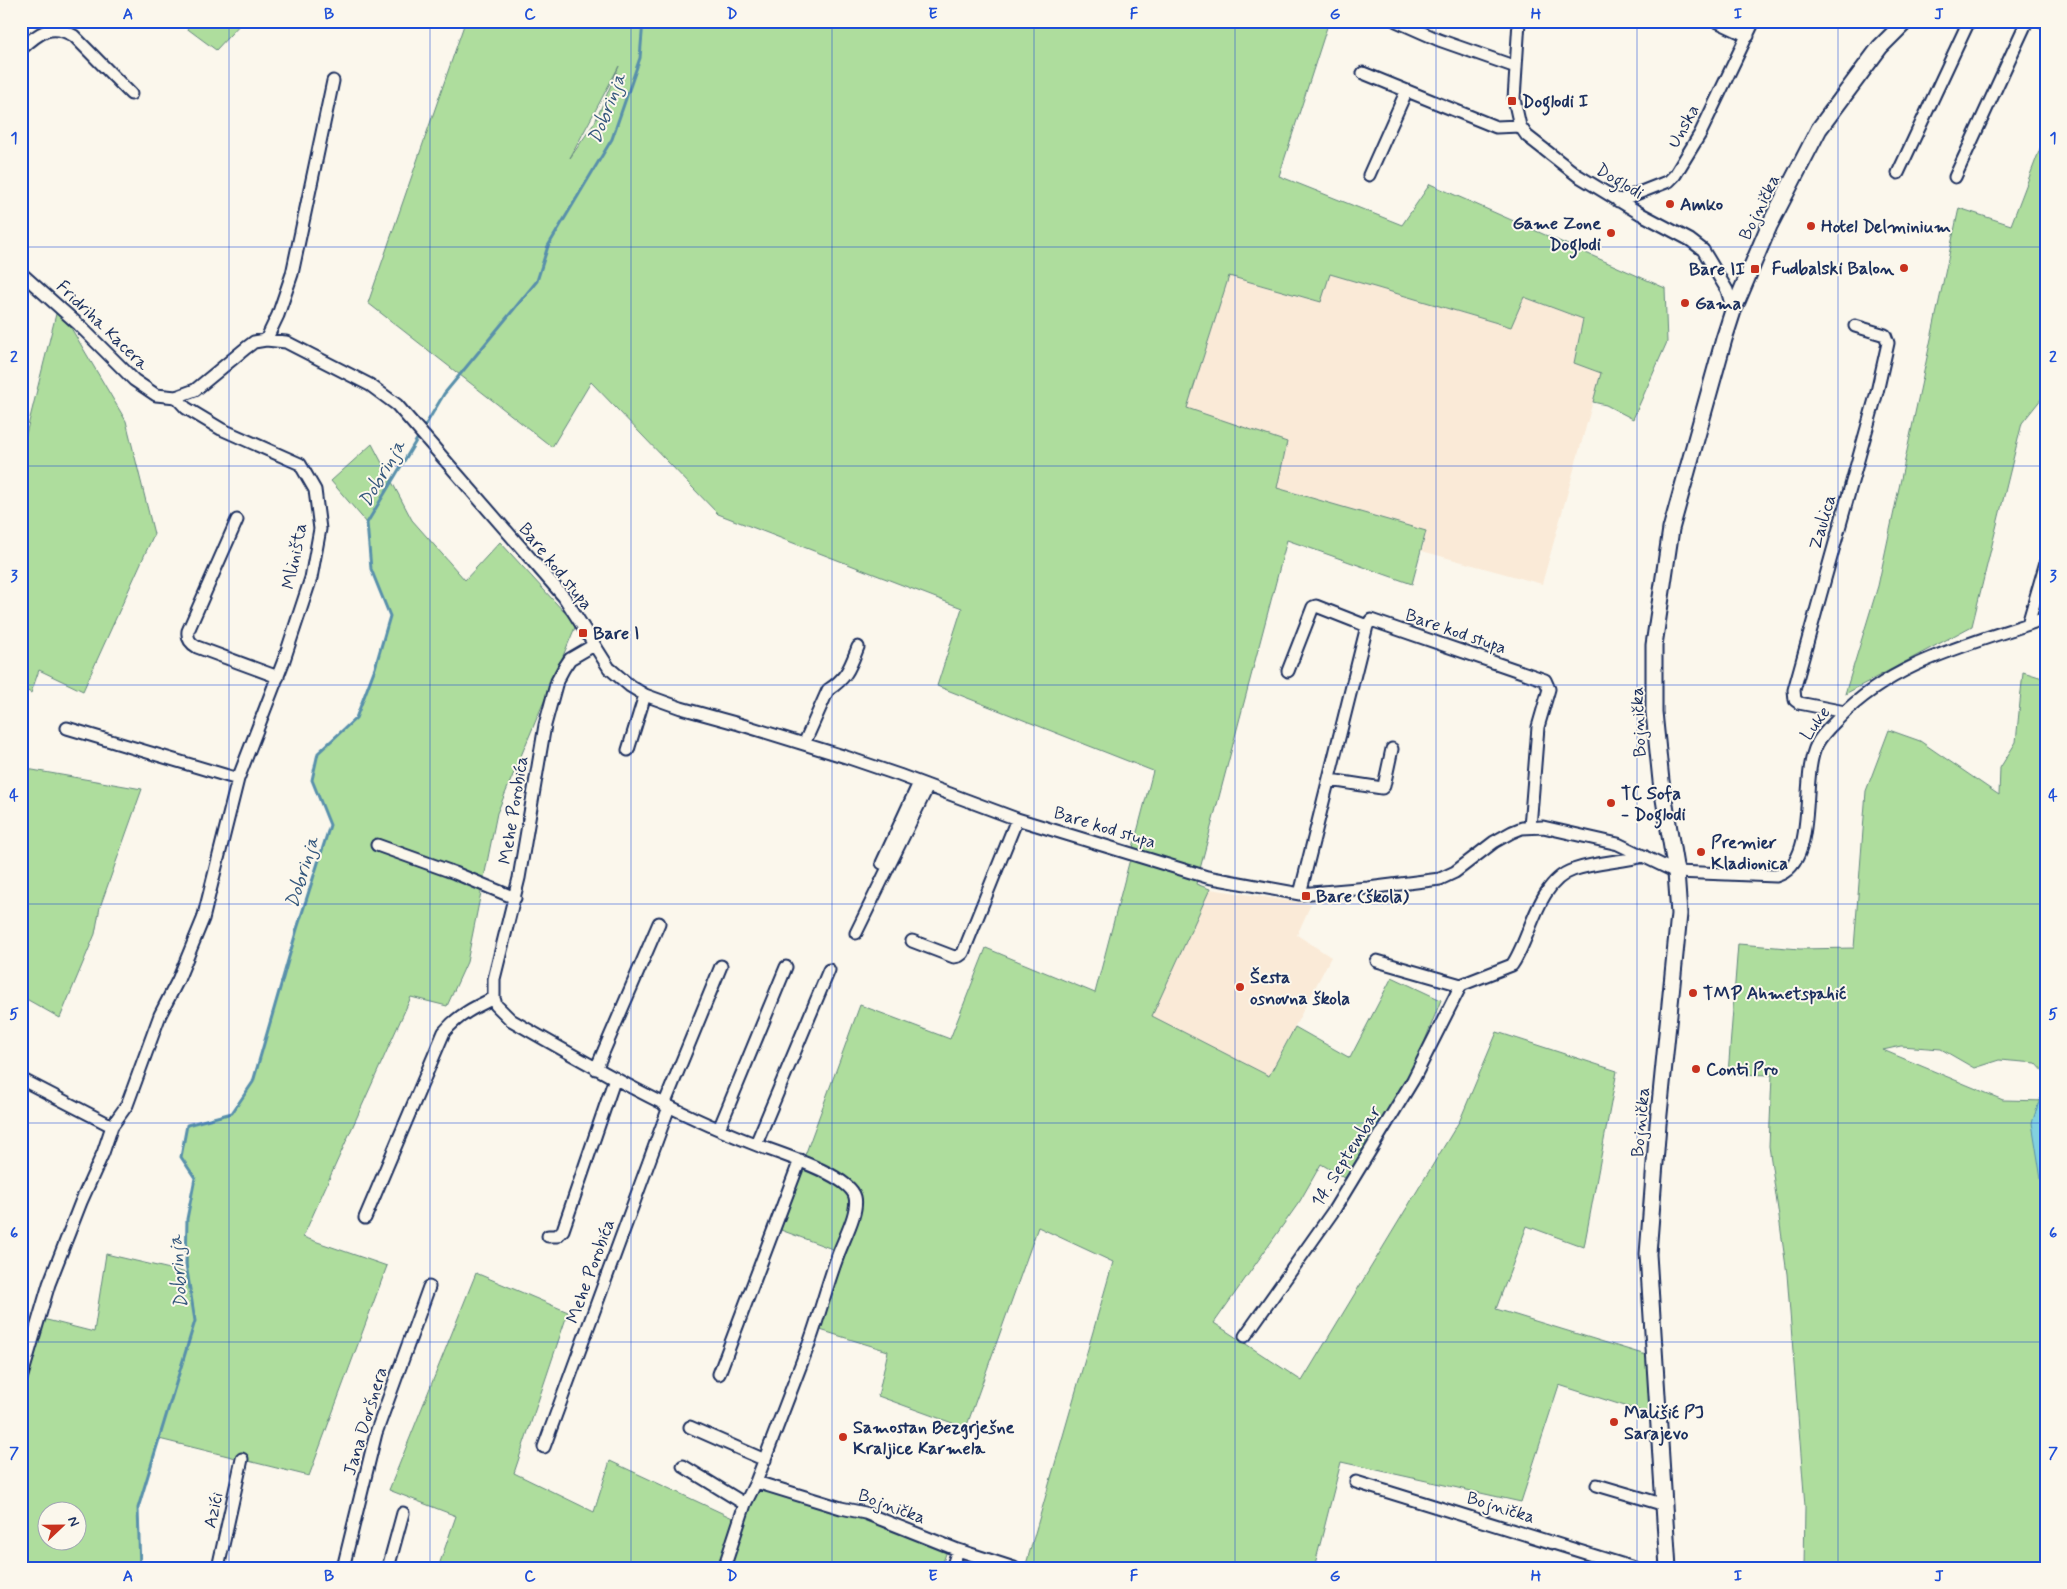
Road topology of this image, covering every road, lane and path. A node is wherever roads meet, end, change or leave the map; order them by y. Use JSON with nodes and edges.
{"nodes":[{"id":1,"x":1396,"y":21,"type":"edge"},
{"id":2,"x":1519,"y":21,"type":"edge"},
{"id":3,"x":1716,"y":21,"type":"edge"},
{"id":4,"x":1754,"y":21,"type":"edge"},
{"id":5,"x":1906,"y":21,"type":"edge"},
{"id":6,"x":1969,"y":21,"type":"edge"},
{"id":7,"x":2027,"y":21,"type":"edge"},
{"id":8,"x":1748,"y":36,"type":"junction"},
{"id":9,"x":21,"y":49,"type":"edge"},
{"id":10,"x":1516,"y":67,"type":"junction"},
{"id":11,"x":1363,"y":73,"type":"dead end"},
{"id":12,"x":333,"y":81,"type":"dead end"},
{"id":13,"x":1406,"y":92,"type":"junction"},
{"id":14,"x":131,"y":94,"type":"dead end"},
{"id":15,"x":1520,"y":126,"type":"junction"},
{"id":16,"x":1898,"y":174,"type":"dead end"},
{"id":17,"x":1369,"y":175,"type":"dead end"},
{"id":18,"x":1955,"y":177,"type":"dead end"},
{"id":19,"x":1618,"y":201,"type":"junction"},
{"id":20,"x":21,"y":273,"type":"edge"},
{"id":21,"x":1733,"y":311,"type":"junction"},
{"id":22,"x":1855,"y":326,"type":"dead end"},
{"id":23,"x":266,"y":340,"type":"junction"},
{"id":24,"x":176,"y":397,"type":"junction"},
{"id":25,"x":237,"y":520,"type":"dead end"},
{"id":26,"x":2046,"y":562,"type":"edge"},
{"id":27,"x":2046,"y":618,"type":"edge"},
{"id":28,"x":2028,"y":624,"type":"junction"},
{"id":29,"x":1367,"y":626,"type":"junction"},
{"id":30,"x":594,"y":645,"type":"junction"},
{"id":31,"x":858,"y":647,"type":"dead end"},
{"id":32,"x":1288,"y":671,"type":"dead end"},
{"id":33,"x":278,"y":677,"type":"junction"},
{"id":34,"x":645,"y":695,"type":"junction"},
{"id":35,"x":1845,"y":712,"type":"junction"},
{"id":36,"x":67,"y":728,"type":"dead end"},
{"id":37,"x":804,"y":744,"type":"junction"},
{"id":38,"x":1392,"y":749,"type":"dead end"},
{"id":39,"x":628,"y":750,"type":"dead end"},
{"id":40,"x":238,"y":779,"type":"junction"},
{"id":41,"x":1330,"y":780,"type":"junction"},
{"id":42,"x":924,"y":784,"type":"junction"},
{"id":43,"x":1017,"y":819,"type":"junction"},
{"id":44,"x":1530,"y":827,"type":"junction"},
{"id":45,"x":377,"y":845,"type":"dead end"},
{"id":46,"x":1644,"y":856,"type":"junction"},
{"id":47,"x":1676,"y":872,"type":"junction"},
{"id":48,"x":1300,"y":894,"type":"junction"},
{"id":49,"x":515,"y":898,"type":"junction"},
{"id":50,"x":862,"y":905,"type":"dead end"},
{"id":51,"x":660,"y":923,"type":"dead end"},
{"id":52,"x":856,"y":933,"type":"dead end"},
{"id":53,"x":912,"y":941,"type":"dead end"},
{"id":54,"x":1377,"y":961,"type":"dead end"},
{"id":55,"x":720,"y":966,"type":"dead end"},
{"id":56,"x":786,"y":968,"type":"dead end"},
{"id":57,"x":829,"y":970,"type":"dead end"},
{"id":58,"x":1461,"y":985,"type":"junction"},
{"id":59,"x":494,"y":998,"type":"junction"},
{"id":60,"x":596,"y":1069,"type":"junction"},
{"id":61,"x":21,"y":1078,"type":"edge"},
{"id":62,"x":615,"y":1078,"type":"junction"},
{"id":63,"x":666,"y":1106,"type":"junction"},
{"id":64,"x":112,"y":1126,"type":"junction"},
{"id":65,"x":719,"y":1129,"type":"junction"},
{"id":66,"x":756,"y":1144,"type":"junction"},
{"id":67,"x":800,"y":1160,"type":"junction"},
{"id":68,"x":365,"y":1218,"type":"dead end"},
{"id":69,"x":548,"y":1236,"type":"dead end"},
{"id":70,"x":429,"y":1287,"type":"dead end"},
{"id":71,"x":1245,"y":1336,"type":"dead end"},
{"id":72,"x":719,"y":1374,"type":"dead end"},
{"id":73,"x":21,"y":1379,"type":"edge"},
{"id":74,"x":690,"y":1427,"type":"dead end"},
{"id":75,"x":544,"y":1448,"type":"dead end"},
{"id":76,"x":242,"y":1459,"type":"dead end"},
{"id":77,"x":765,"y":1460,"type":"junction"},
{"id":78,"x":682,"y":1466,"type":"dead end"},
{"id":79,"x":756,"y":1482,"type":"junction"},
{"id":80,"x":1356,"y":1482,"type":"dead end"},
{"id":81,"x":1597,"y":1485,"type":"dead end"},
{"id":82,"x":745,"y":1504,"type":"junction"},
{"id":83,"x":1664,"y":1505,"type":"junction"},
{"id":84,"x":403,"y":1512,"type":"dead end"},
{"id":85,"x":958,"y":1550,"type":"junction"},
{"id":86,"x":218,"y":1568,"type":"edge"},
{"id":87,"x":343,"y":1568,"type":"edge"},
{"id":88,"x":388,"y":1568,"type":"edge"},
{"id":89,"x":724,"y":1568,"type":"edge"},
{"id":90,"x":952,"y":1568,"type":"edge"},
{"id":91,"x":1014,"y":1568,"type":"edge"},
{"id":92,"x":1634,"y":1568,"type":"edge"},
{"id":93,"x":1668,"y":1568,"type":"edge"}],
"edges":[{"from":1,"to":10,"type":"street"},
{"from":2,"to":10,"type":"street","name":"Doglodi"},
{"from":3,"to":8,"type":"street"},
{"from":4,"to":8,"type":"street","name":"Unska"},
{"from":5,"to":21,"type":"main road","name":"Bojnička"},
{"from":6,"to":16,"type":"street"},
{"from":7,"to":18,"type":"street"},
{"from":8,"to":19,"type":"street","name":"Unska"},
{"from":9,"to":14,"type":"street"},
{"from":10,"to":15,"type":"street","name":"Doglodi"},
{"from":11,"to":13,"type":"street"},
{"from":12,"to":23,"type":"street"},
{"from":13,"to":15,"type":"street"},
{"from":13,"to":17,"type":"street"},
{"from":15,"to":19,"type":"street","name":"Doglodi"},
{"from":19,"to":21,"type":"street","name":"Doglodi"},
{"from":20,"to":24,"type":"street","name":"Fridriha Kacera"},
{"from":21,"to":47,"type":"main road","name":"Bojnička"},
{"from":22,"to":35,"type":"street","name":"Zaulica"},
{"from":23,"to":24,"type":"street"},
{"from":23,"to":30,"type":"street","name":"Bare kod stupa"},
{"from":24,"to":33,"type":"street","name":"Mliništa"},
{"from":25,"to":33,"type":"street"},
{"from":26,"to":28,"type":"street"},
{"from":27,"to":28,"type":"street","name":"Luke"},
{"from":28,"to":35,"type":"street","name":"Luke"},
{"from":29,"to":32,"type":"street"},
{"from":29,"to":41,"type":"street"},
{"from":29,"to":44,"type":"street","name":"Bare kod stupa"},
{"from":30,"to":34,"type":"street","name":"Bare kod stupa"},
{"from":30,"to":49,"type":"street","name":"Mehe Porobića"},
{"from":31,"to":37,"type":"street"},
{"from":33,"to":40,"type":"street","name":"Mliništa"},
{"from":34,"to":37,"type":"street","name":"Bare kod stupa"},
{"from":34,"to":39,"type":"street"},
{"from":35,"to":47,"type":"street","name":"Luke"},
{"from":36,"to":40,"type":"street"},
{"from":37,"to":42,"type":"street","name":"Bare kod stupa"},
{"from":38,"to":41,"type":"street"},
{"from":40,"to":64,"type":"street","name":"Mliništa"},
{"from":41,"to":48,"type":"street"},
{"from":42,"to":43,"type":"street","name":"Bare kod stupa"},
{"from":42,"to":50,"type":"street"},
{"from":42,"to":52,"type":"street"},
{"from":43,"to":48,"type":"street","name":"Bare kod stupa"},
{"from":43,"to":53,"type":"street"},
{"from":44,"to":46,"type":"street","name":"Bare kod stupa"},
{"from":44,"to":48,"type":"street","name":"Bare kod stupa"},
{"from":45,"to":49,"type":"street"},
{"from":46,"to":47,"type":"street","name":"Bare kod stupa"},
{"from":46,"to":58,"type":"street"},
{"from":47,"to":83,"type":"main road","name":"Bojnička"},
{"from":49,"to":59,"type":"street","name":"Mehe Porobića"},
{"from":51,"to":60,"type":"street"},
{"from":54,"to":58,"type":"street"},
{"from":55,"to":63,"type":"street","name":"Mehe Porobića"},
{"from":56,"to":65,"type":"street"},
{"from":57,"to":66,"type":"street"},
{"from":58,"to":71,"type":"street","name":"14. Septembar"},
{"from":59,"to":60,"type":"street"},
{"from":59,"to":68,"type":"street"},
{"from":60,"to":62,"type":"street"},
{"from":61,"to":64,"type":"street"},
{"from":62,"to":63,"type":"street"},
{"from":62,"to":69,"type":"street"},
{"from":63,"to":65,"type":"street"},
{"from":63,"to":75,"type":"street","name":"Mehe Porobića"},
{"from":64,"to":73,"type":"street","name":"Mliništa"},
{"from":65,"to":66,"type":"street"},
{"from":66,"to":67,"type":"street"},
{"from":67,"to":72,"type":"street"},
{"from":67,"to":77,"type":"street"},
{"from":70,"to":87,"type":"street","name":"Jana Doršnera"},
{"from":74,"to":77,"type":"street"},
{"from":76,"to":86,"type":"street","name":"Azići"},
{"from":77,"to":79,"type":"street"},
{"from":78,"to":82,"type":"street"},
{"from":79,"to":82,"type":"street"},
{"from":79,"to":85,"type":"street","name":"Bojnička"},
{"from":80,"to":92,"type":"street","name":"Bojnička"},
{"from":81,"to":83,"type":"street"},
{"from":82,"to":89,"type":"street"},
{"from":83,"to":93,"type":"main road","name":"Bojnička"},
{"from":84,"to":88,"type":"street"},
{"from":85,"to":90,"type":"street"},
{"from":85,"to":91,"type":"street","name":"Bojnička"}]}
